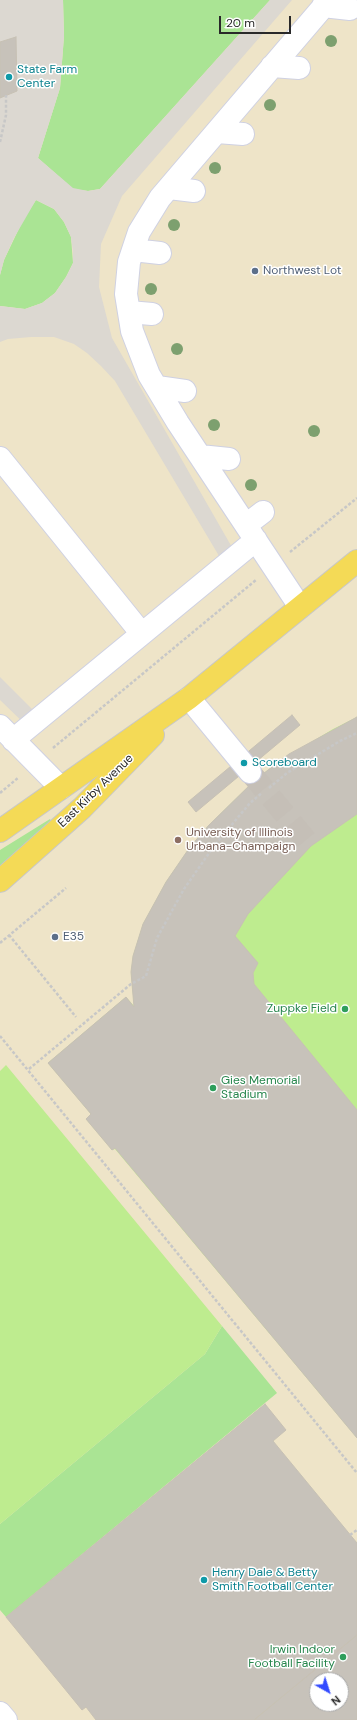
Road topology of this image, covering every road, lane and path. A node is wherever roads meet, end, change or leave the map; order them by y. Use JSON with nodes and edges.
{"nodes":[{"id":1,"x":326,"y":3,"type":"edge"},
{"id":2,"x":350,"y":9,"type":"dead end"},
{"id":3,"x":272,"y":66,"type":"junction"},
{"id":4,"x":299,"y":68,"type":"dead end"},
{"id":5,"x":6,"y":95,"type":"dead end"},
{"id":6,"x":217,"y":132,"type":"junction"},
{"id":7,"x":243,"y":134,"type":"dead end"},
{"id":8,"x":0,"y":142,"type":"edge"},
{"id":9,"x":169,"y":188,"type":"junction"},
{"id":10,"x":194,"y":191,"type":"dead end"},
{"id":11,"x":133,"y":250,"type":"junction"},
{"id":12,"x":160,"y":253,"type":"dead end"},
{"id":13,"x":129,"y":312,"type":"junction"},
{"id":14,"x":152,"y":314,"type":"dead end"},
{"id":15,"x":157,"y":387,"type":"junction"},
{"id":16,"x":185,"y":391,"type":"dead end"},
{"id":17,"x":200,"y":456,"type":"junction"},
{"id":18,"x":0,"y":458,"type":"edge"},
{"id":19,"x":229,"y":459,"type":"dead end"},
{"id":20,"x":357,"y":498,"type":"edge"},
{"id":21,"x":262,"y":512,"type":"dead end"},
{"id":22,"x":251,"y":533,"type":"junction"},
{"id":23,"x":357,"y":561,"type":"edge"},
{"id":24,"x":273,"y":566,"type":"junction"},
{"id":25,"x":300,"y":607,"type":"junction"},
{"id":26,"x":142,"y":634,"type":"junction"},
{"id":27,"x":188,"y":698,"type":"junction"},
{"id":28,"x":7,"y":733,"type":"edge"},
{"id":29,"x":357,"y":733,"type":"edge"},
{"id":30,"x":36,"y":763,"type":"junction"},
{"id":31,"x":250,"y":772,"type":"tunnel mouth"},
{"id":32,"x":61,"y":788,"type":"junction"},
{"id":33,"x":0,"y":792,"type":"edge"},
{"id":34,"x":0,"y":830,"type":"edge"},
{"id":35,"x":0,"y":881,"type":"edge"},
{"id":36,"x":66,"y":888,"type":"dead end"},
{"id":37,"x":9,"y":935,"type":"junction"},
{"id":38,"x":0,"y":943,"type":"edge"},
{"id":39,"x":76,"y":1017,"type":"dead end"},
{"id":40,"x":0,"y":1036,"type":"edge"},
{"id":41,"x":29,"y":1070,"type":"junction"},
{"id":42,"x":357,"y":1473,"type":"edge"},
{"id":43,"x":357,"y":1530,"type":"edge"},
{"id":44,"x":350,"y":1535,"type":"dead end"},
{"id":45,"x":0,"y":1713,"type":"edge"},
{"id":46,"x":6,"y":1720,"type":"edge"}],
"edges":[{"from":1,"to":2,"type":"street"},
{"from":1,"to":3,"type":"street"},
{"from":3,"to":4,"type":"street"},
{"from":3,"to":6,"type":"street"},
{"from":5,"to":8,"type":"path"},
{"from":6,"to":7,"type":"street"},
{"from":6,"to":9,"type":"street"},
{"from":9,"to":10,"type":"street"},
{"from":9,"to":11,"type":"street"},
{"from":11,"to":12,"type":"street"},
{"from":11,"to":13,"type":"street"},
{"from":13,"to":14,"type":"street"},
{"from":13,"to":15,"type":"street"},
{"from":15,"to":16,"type":"street"},
{"from":15,"to":17,"type":"street"},
{"from":17,"to":19,"type":"street"},
{"from":17,"to":22,"type":"street"},
{"from":18,"to":26,"type":"street"},
{"from":20,"to":24,"type":"path"},
{"from":21,"to":22,"type":"street"},
{"from":22,"to":24,"type":"street"},
{"from":22,"to":26,"type":"street"},
{"from":23,"to":25,"type":"main road","name":"East Kirby Avenue"},
{"from":24,"to":25,"type":"street"},
{"from":24,"to":30,"type":"path"},
{"from":25,"to":27,"type":"main road","name":"East Kirby Avenue"},
{"from":26,"to":28,"type":"street"},
{"from":27,"to":31,"type":"street"},
{"from":27,"to":32,"type":"main road","name":"East Kirby Avenue"},
{"from":27,"to":35,"type":"main road","name":"East Kirby Avenue"},
{"from":28,"to":30,"type":"street"},
{"from":29,"to":41,"type":"path"},
{"from":30,"to":32,"type":"street"},
{"from":30,"to":33,"type":"path"},
{"from":32,"to":34,"type":"main road","name":"East Kirby Avenue"},
{"from":36,"to":37,"type":"path"},
{"from":37,"to":38,"type":"path"},
{"from":37,"to":39,"type":"path"},
{"from":40,"to":41,"type":"path"},
{"from":41,"to":42,"type":"path"},
{"from":43,"to":44,"type":"path"},
{"from":45,"to":46,"type":"street"}]}
